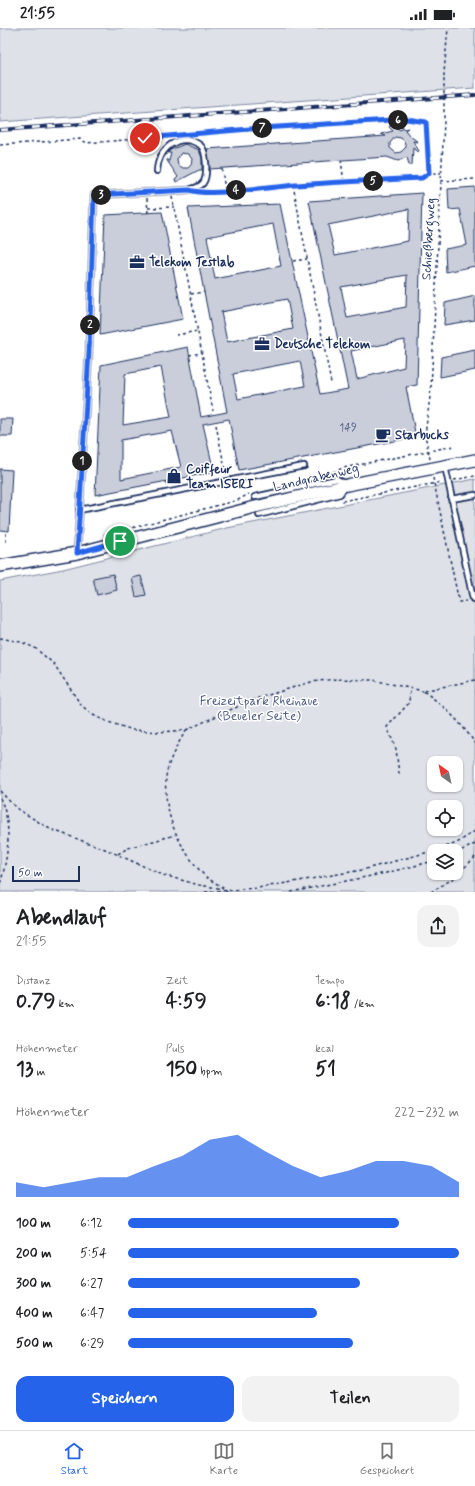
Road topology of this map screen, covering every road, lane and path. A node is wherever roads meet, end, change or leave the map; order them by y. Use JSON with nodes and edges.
{"nodes":[{"id":1,"x":448,"y":28,"type":"edge"},
{"id":2,"x":190,"y":134,"type":"dead end"},
{"id":3,"x":174,"y":136,"type":"dead end"},
{"id":4,"x":0,"y":145,"type":"edge"},
{"id":5,"x":341,"y":160,"type":"dead end"},
{"id":6,"x":222,"y":169,"type":"dead end"},
{"id":7,"x":157,"y":171,"type":"dead end"},
{"id":8,"x":429,"y":173,"type":"junction"},
{"id":9,"x":441,"y":173,"type":"junction"},
{"id":10,"x":475,"y":179,"type":"edge"},
{"id":11,"x":441,"y":181,"type":"junction"},
{"id":12,"x":344,"y":183,"type":"junction"},
{"id":13,"x":293,"y":185,"type":"junction"},
{"id":14,"x":189,"y":190,"type":"junction"},
{"id":15,"x":171,"y":191,"type":"junction"},
{"id":16,"x":224,"y":191,"type":"junction"},
{"id":17,"x":147,"y":192,"type":"junction"},
{"id":18,"x":174,"y":207,"type":"junction"},
{"id":19,"x":148,"y":208,"type":"junction"},
{"id":20,"x":148,"y":213,"type":"dead end"},
{"id":21,"x":307,"y":258,"type":"junction"},
{"id":22,"x":292,"y":262,"type":"dead end"},
{"id":23,"x":204,"y":292,"type":"dead end"},
{"id":24,"x":191,"y":294,"type":"junction"},
{"id":25,"x":198,"y":331,"type":"junction"},
{"id":26,"x":176,"y":335,"type":"dead end"},
{"id":27,"x":202,"y":353,"type":"junction"},
{"id":28,"x":189,"y":355,"type":"dead end"},
{"id":29,"x":332,"y":383,"type":"dead end"},
{"id":30,"x":213,"y":411,"type":"dead end"},
{"id":31,"x":216,"y":425,"type":"dead end"},
{"id":32,"x":454,"y":448,"type":"dead end"},
{"id":33,"x":428,"y":451,"type":"junction"},
{"id":34,"x":475,"y":460,"type":"edge"},
{"id":35,"x":304,"y":466,"type":"dead end"},
{"id":36,"x":445,"y":466,"type":"junction"},
{"id":37,"x":331,"y":473,"type":"dead end"},
{"id":38,"x":475,"y":476,"type":"edge"},
{"id":39,"x":228,"y":481,"type":"junction"},
{"id":40,"x":448,"y":481,"type":"junction"},
{"id":41,"x":347,"y":485,"type":"junction"},
{"id":42,"x":254,"y":495,"type":"joint"},
{"id":43,"x":475,"y":495,"type":"edge"},
{"id":44,"x":451,"y":499,"type":"junction"},
{"id":45,"x":338,"y":502,"type":"dead end"},
{"id":46,"x":79,"y":510,"type":"junction"},
{"id":47,"x":260,"y":515,"type":"dead end"},
{"id":48,"x":6,"y":531,"type":"dead end"},
{"id":49,"x":104,"y":535,"type":"dead end"},
{"id":50,"x":6,"y":542,"type":"dead end"},
{"id":51,"x":77,"y":553,"type":"junction"},
{"id":52,"x":0,"y":566,"type":"edge"},
{"id":53,"x":474,"y":599,"type":"edge"},
{"id":54,"x":0,"y":638,"type":"edge"},
{"id":55,"x":475,"y":681,"type":"edge"},
{"id":56,"x":410,"y":689,"type":"junction"},
{"id":57,"x":423,"y":692,"type":"junction"},
{"id":58,"x":186,"y":730,"type":"junction"},
{"id":59,"x":475,"y":743,"type":"edge"},
{"id":60,"x":400,"y":774,"type":"dead end"},
{"id":61,"x":0,"y":791,"type":"edge"},
{"id":62,"x":0,"y":798,"type":"edge"},
{"id":63,"x":475,"y":831,"type":"edge"},
{"id":64,"x":175,"y":835,"type":"junction"},
{"id":65,"x":475,"y":844,"type":"edge"},
{"id":66,"x":463,"y":850,"type":"edge"},
{"id":67,"x":118,"y":854,"type":"junction"},
{"id":68,"x":475,"y":857,"type":"edge"},
{"id":69,"x":427,"y":863,"type":"edge"},
{"id":70,"x":0,"y":885,"type":"edge"},
{"id":71,"x":225,"y":889,"type":"junction"},
{"id":72,"x":206,"y":892,"type":"edge"},
{"id":73,"x":227,"y":892,"type":"edge"},
{"id":74,"x":291,"y":892,"type":"edge"},
{"id":75,"x":431,"y":892,"type":"edge"}],
"edges":[{"from":1,"to":9,"type":"path","name":"Schießbergweg"},
{"from":2,"to":8,"type":"path"},
{"from":3,"to":4,"type":"path"},
{"from":5,"to":12,"type":"path"},
{"from":6,"to":16,"type":"path"},
{"from":7,"to":14,"type":"lane"},
{"from":8,"to":9,"type":"path"},
{"from":8,"to":12,"type":"path"},
{"from":9,"to":11,"type":"path","name":"Schießbergweg"},
{"from":10,"to":11,"type":"path"},
{"from":11,"to":33,"type":"path","name":"Schießbergweg"},
{"from":12,"to":13,"type":"path"},
{"from":13,"to":16,"type":"path"},
{"from":13,"to":21,"type":"path"},
{"from":14,"to":15,"type":"lane"},
{"from":14,"to":16,"type":"path"},
{"from":15,"to":17,"type":"lane"},
{"from":15,"to":18,"type":"path"},
{"from":17,"to":19,"type":"path"},
{"from":17,"to":46,"type":"lane"},
{"from":18,"to":19,"type":"path"},
{"from":18,"to":24,"type":"path"},
{"from":19,"to":20,"type":"path"},
{"from":21,"to":22,"type":"path"},
{"from":21,"to":29,"type":"path"},
{"from":23,"to":24,"type":"path"},
{"from":24,"to":25,"type":"path"},
{"from":25,"to":26,"type":"path"},
{"from":25,"to":27,"type":"path"},
{"from":27,"to":28,"type":"path"},
{"from":27,"to":30,"type":"path"},
{"from":31,"to":39,"type":"path"},
{"from":32,"to":33,"type":"path"},
{"from":33,"to":37,"type":"path"},
{"from":34,"to":36,"type":"street","name":"Landgrabenweg"},
{"from":35,"to":39,"type":"lane"},
{"from":36,"to":40,"type":"lane"},
{"from":36,"to":41,"type":"street","name":"Landgrabenweg"},
{"from":38,"to":40,"type":"path"},
{"from":39,"to":46,"type":"lane"},
{"from":40,"to":44,"type":"lane"},
{"from":41,"to":42,"type":"lane"},
{"from":41,"to":47,"type":"lane"},
{"from":41,"to":51,"type":"street","name":"Landgrabenweg"},
{"from":42,"to":49,"type":"path"},
{"from":43,"to":44,"type":"lane"},
{"from":44,"to":53,"type":"lane"},
{"from":45,"to":53,"type":"path"},
{"from":46,"to":51,"type":"lane"},
{"from":48,"to":50,"type":"path"},
{"from":51,"to":52,"type":"street","name":"Landgrabenweg"},
{"from":54,"to":58,"type":"path"},
{"from":55,"to":57,"type":"path"},
{"from":56,"to":57,"type":"path"},
{"from":56,"to":58,"type":"path"},
{"from":56,"to":60,"type":"path"},
{"from":57,"to":59,"type":"path"},
{"from":58,"to":64,"type":"path"},
{"from":61,"to":67,"type":"path"},
{"from":62,"to":70,"type":"path"},
{"from":63,"to":71,"type":"path"},
{"from":64,"to":67,"type":"path"},
{"from":64,"to":71,"type":"path"},
{"from":65,"to":66,"type":"path"},
{"from":67,"to":71,"type":"path"},
{"from":68,"to":75,"type":"path"},
{"from":69,"to":74,"type":"path"},
{"from":71,"to":72,"type":"path"},
{"from":71,"to":73,"type":"path"}]}
